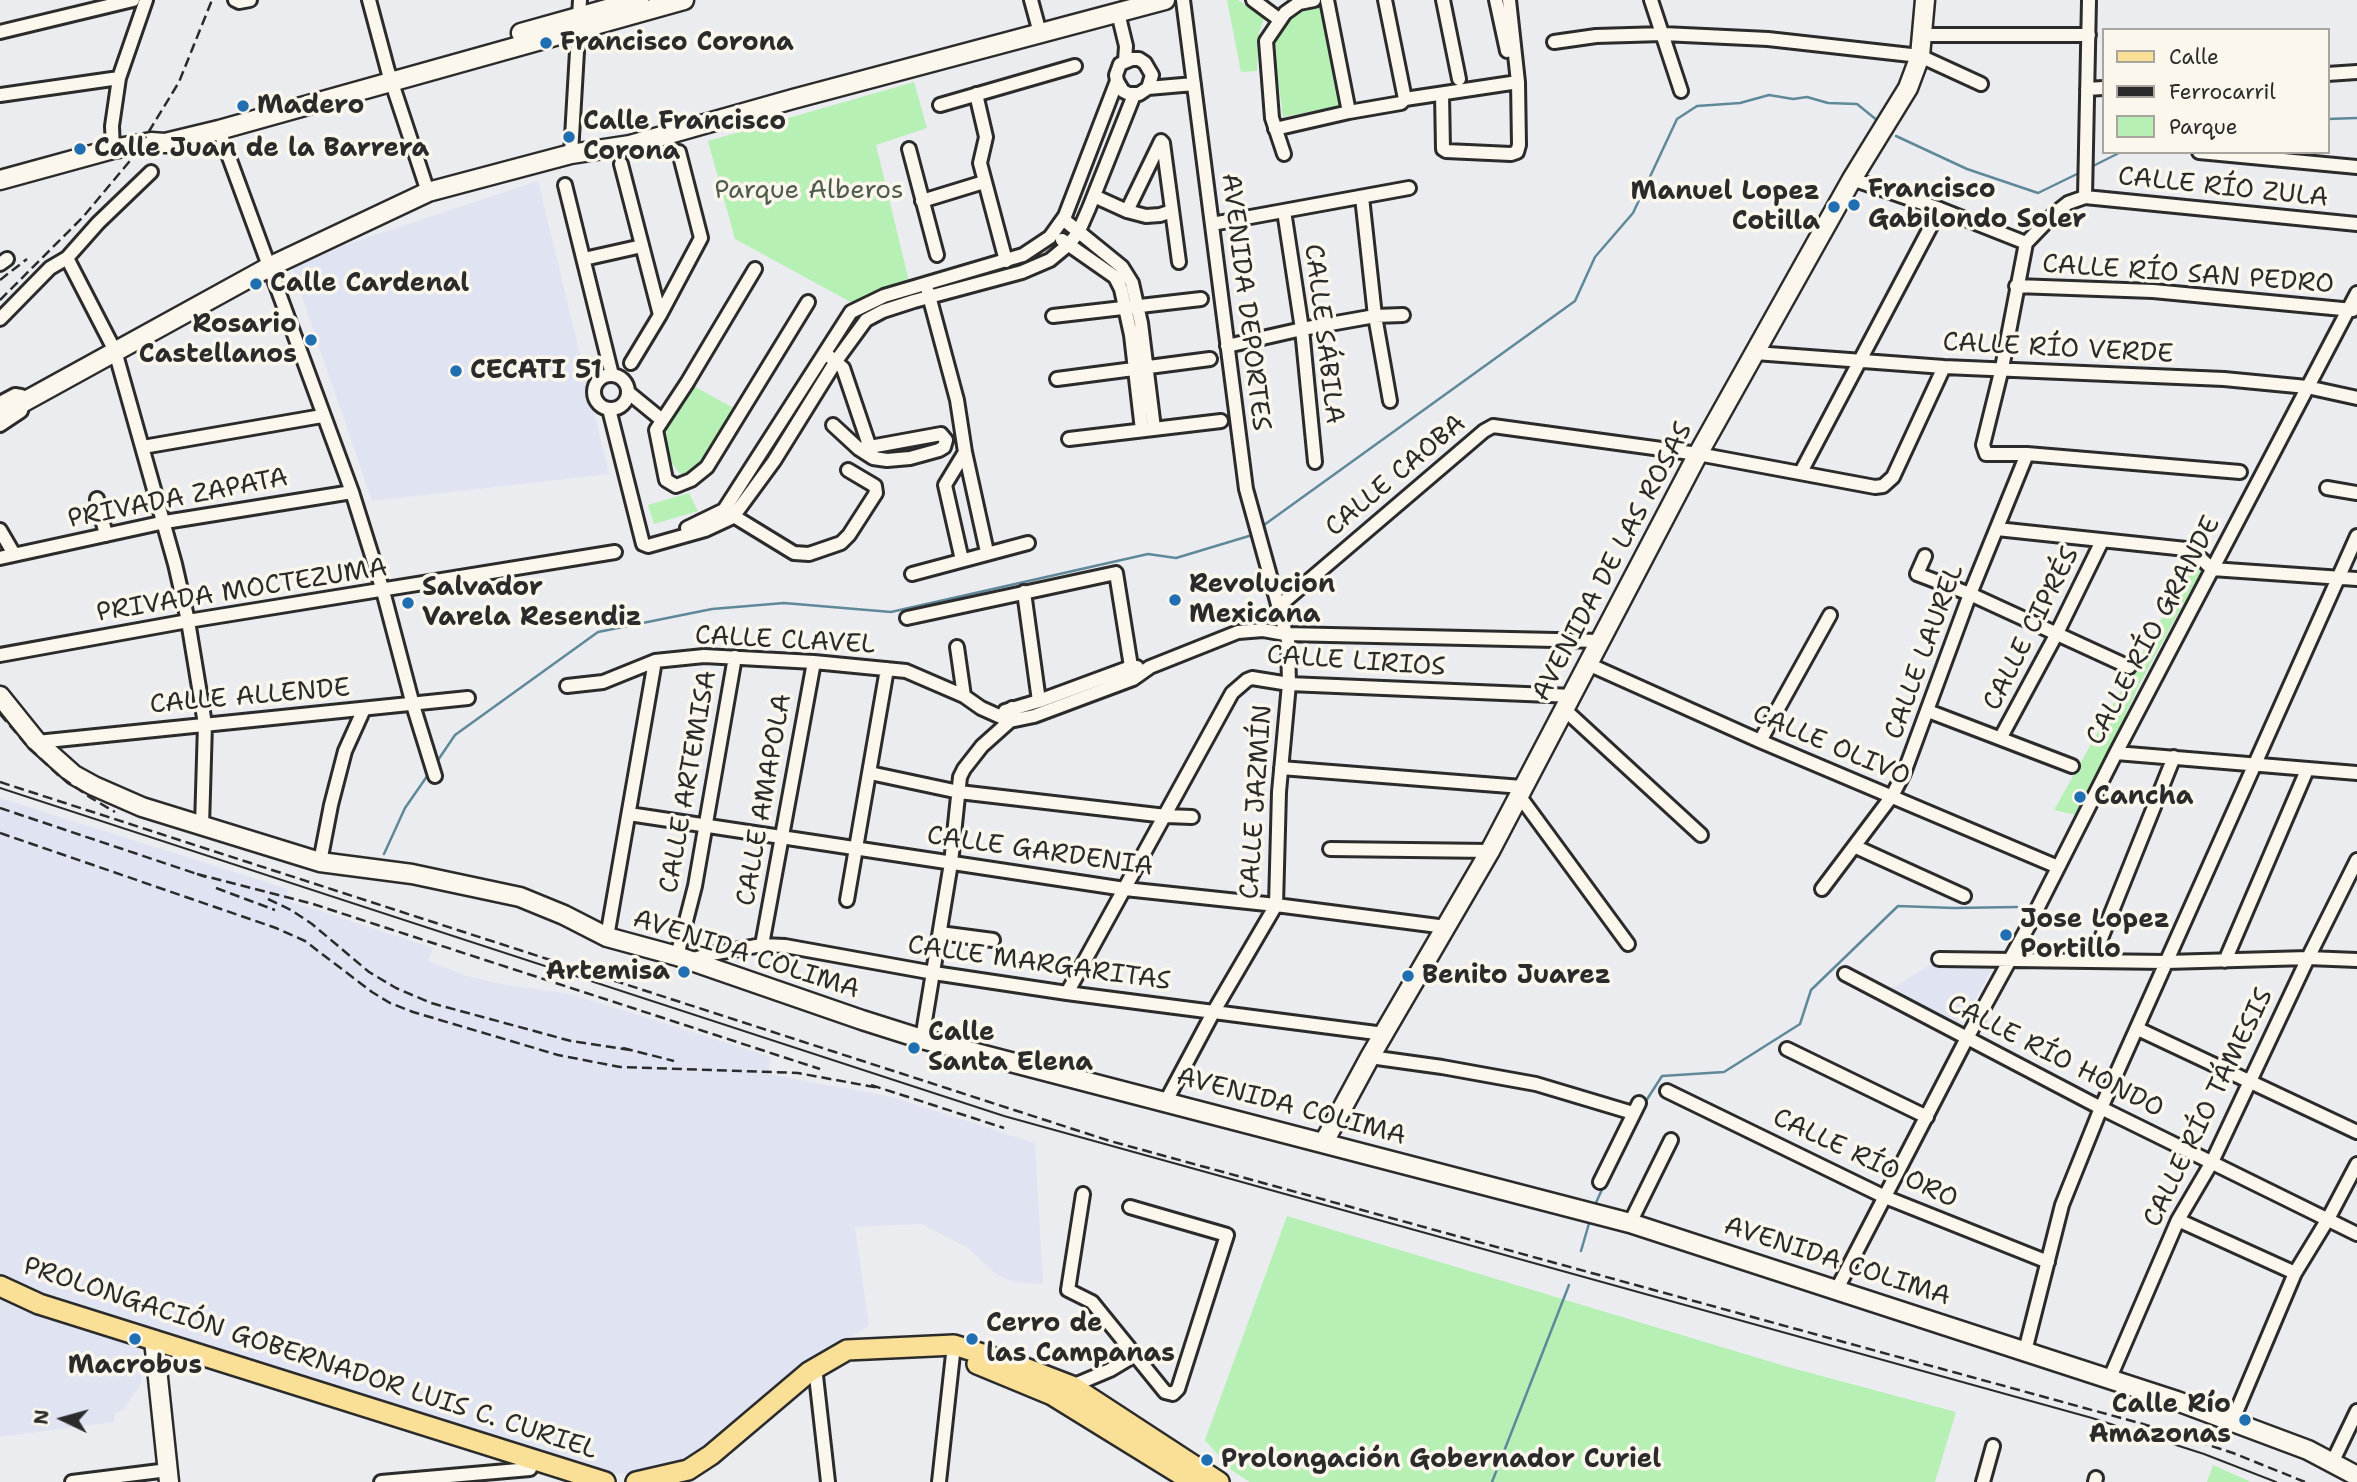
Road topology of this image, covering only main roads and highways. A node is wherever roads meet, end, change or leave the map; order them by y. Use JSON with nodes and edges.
{"nodes":[{"id":1,"x":0,"y":1286,"type":"edge"},
{"id":2,"x":953,"y":1349,"type":"junction"},
{"id":3,"x":530,"y":1470,"type":"edge"},
{"id":4,"x":605,"y":1482,"type":"edge"},
{"id":5,"x":636,"y":1482,"type":"edge"},
{"id":6,"x":1192,"y":1482,"type":"edge"},
{"id":7,"x":1219,"y":1482,"type":"edge"}],
"edges":[{"from":1,"to":3,"type":"main road","name":"PROLONGACIÓN GOBERNADOR LUIS C. CURIEL"},
{"from":2,"to":5,"type":"main road"},
{"from":2,"to":6,"type":"main road"},
{"from":2,"to":7,"type":"main road"},
{"from":3,"to":4,"type":"main road","name":"PROLONGACIÓN GOBERNADOR LUIS C. CURIEL"}]}
